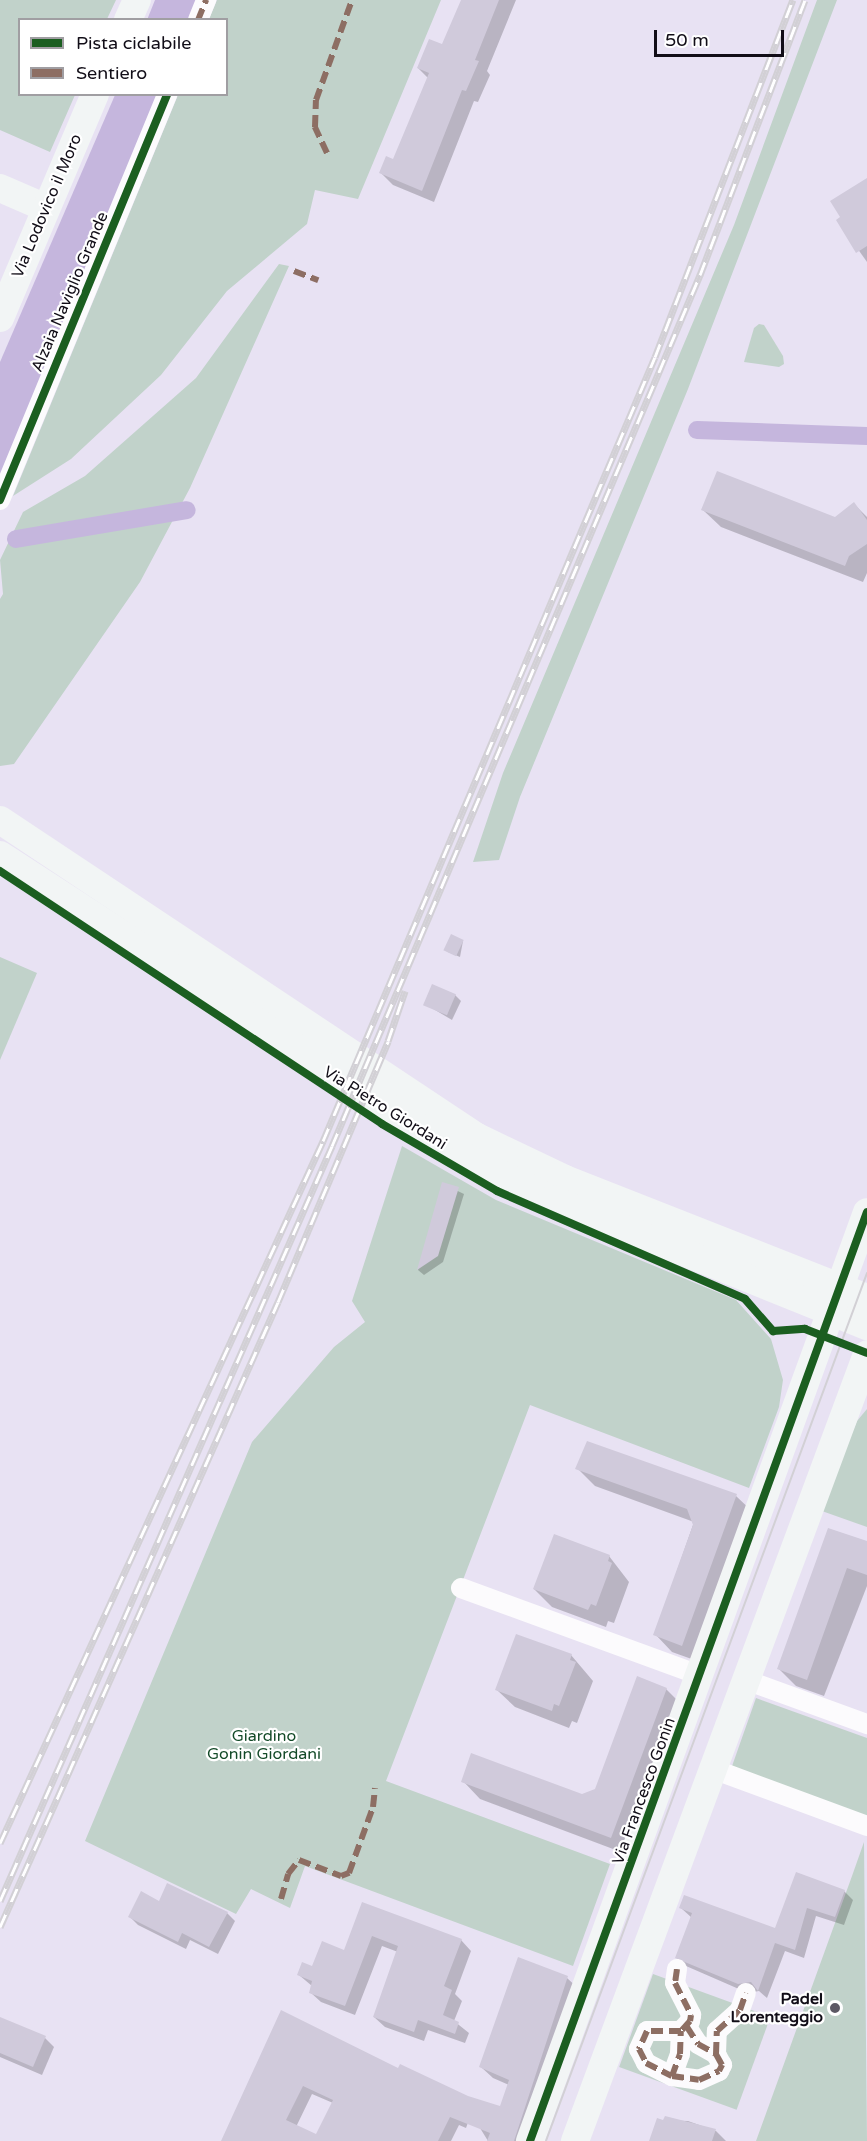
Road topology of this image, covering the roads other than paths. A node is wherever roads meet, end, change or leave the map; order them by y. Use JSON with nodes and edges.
{"nodes":[{"id":1,"x":137,"y":0,"type":"edge"},
{"id":2,"x":207,"y":0,"type":"edge"},
{"id":3,"x":129,"y":18,"type":"edge"},
{"id":4,"x":199,"y":18,"type":"edge"},
{"id":5,"x":94,"y":96,"type":"edge"},
{"id":6,"x":166,"y":96,"type":"edge"},
{"id":7,"x":0,"y":188,"type":"edge"},
{"id":8,"x":46,"y":208,"type":"junction"},
{"id":9,"x":0,"y":318,"type":"edge"},
{"id":10,"x":0,"y":500,"type":"edge"},
{"id":11,"x":0,"y":820,"type":"edge"},
{"id":12,"x":0,"y":855,"type":"edge"},
{"id":13,"x":471,"y":1146,"type":"junction"},
{"id":14,"x":867,"y":1212,"type":"edge"},
{"id":15,"x":867,"y":1298,"type":"edge"},
{"id":16,"x":834,"y":1299,"type":"junction"},
{"id":17,"x":867,"y":1326,"type":"edge"},
{"id":18,"x":867,"y":1354,"type":"edge"},
{"id":19,"x":461,"y":1588,"type":"dead end"},
{"id":20,"x":701,"y":1676,"type":"junction"},
{"id":21,"x":746,"y":1680,"type":"junction"},
{"id":22,"x":867,"y":1724,"type":"edge"},
{"id":23,"x":713,"y":1769,"type":"junction"},
{"id":24,"x":867,"y":1826,"type":"edge"},
{"id":25,"x":678,"y":1969,"type":"dead end"},
{"id":26,"x":746,"y":1993,"type":"dead end"},
{"id":27,"x":684,"y":2029,"type":"junction"},
{"id":28,"x":716,"y":2054,"type":"junction"},
{"id":29,"x":672,"y":2076,"type":"junction"},
{"id":30,"x":530,"y":2141,"type":"edge"},
{"id":31,"x":575,"y":2141,"type":"edge"}],
"edges":[{"from":1,"to":3,"type":"street"},
{"from":2,"to":4,"type":"street"},
{"from":5,"to":8,"type":"street","name":"Via Lodovico il Moro"},
{"from":6,"to":10,"type":"street","name":"Alzaia Naviglio Grande"},
{"from":7,"to":8,"type":"street"},
{"from":8,"to":9,"type":"street","name":"Via Lodovico il Moro"},
{"from":11,"to":13,"type":"street","name":"Via Pietro Giordani"},
{"from":12,"to":13,"type":"street","name":"Via Pietro Giordani"},
{"from":13,"to":16,"type":"street","name":"Via Pietro Giordani"},
{"from":14,"to":16,"type":"street","name":"Via Francesco Gonin"},
{"from":15,"to":16,"type":"street","name":"Via Pietro Giordani"},
{"from":16,"to":17,"type":"street","name":"Via Pietro Giordani"},
{"from":16,"to":20,"type":"street","name":"Via Francesco Gonin"},
{"from":18,"to":21,"type":"street"},
{"from":19,"to":20,"type":"street"},
{"from":20,"to":30,"type":"street","name":"Via Francesco Gonin"},
{"from":21,"to":22,"type":"street"},
{"from":21,"to":23,"type":"street"},
{"from":23,"to":24,"type":"street"},
{"from":23,"to":31,"type":"street"},
{"from":25,"to":27,"type":"street"},
{"from":26,"to":28,"type":"street"},
{"from":27,"to":28,"type":"street"},
{"from":27,"to":29,"type":"street"},
{"from":27,"to":29,"type":"street"},
{"from":28,"to":29,"type":"street"}]}
